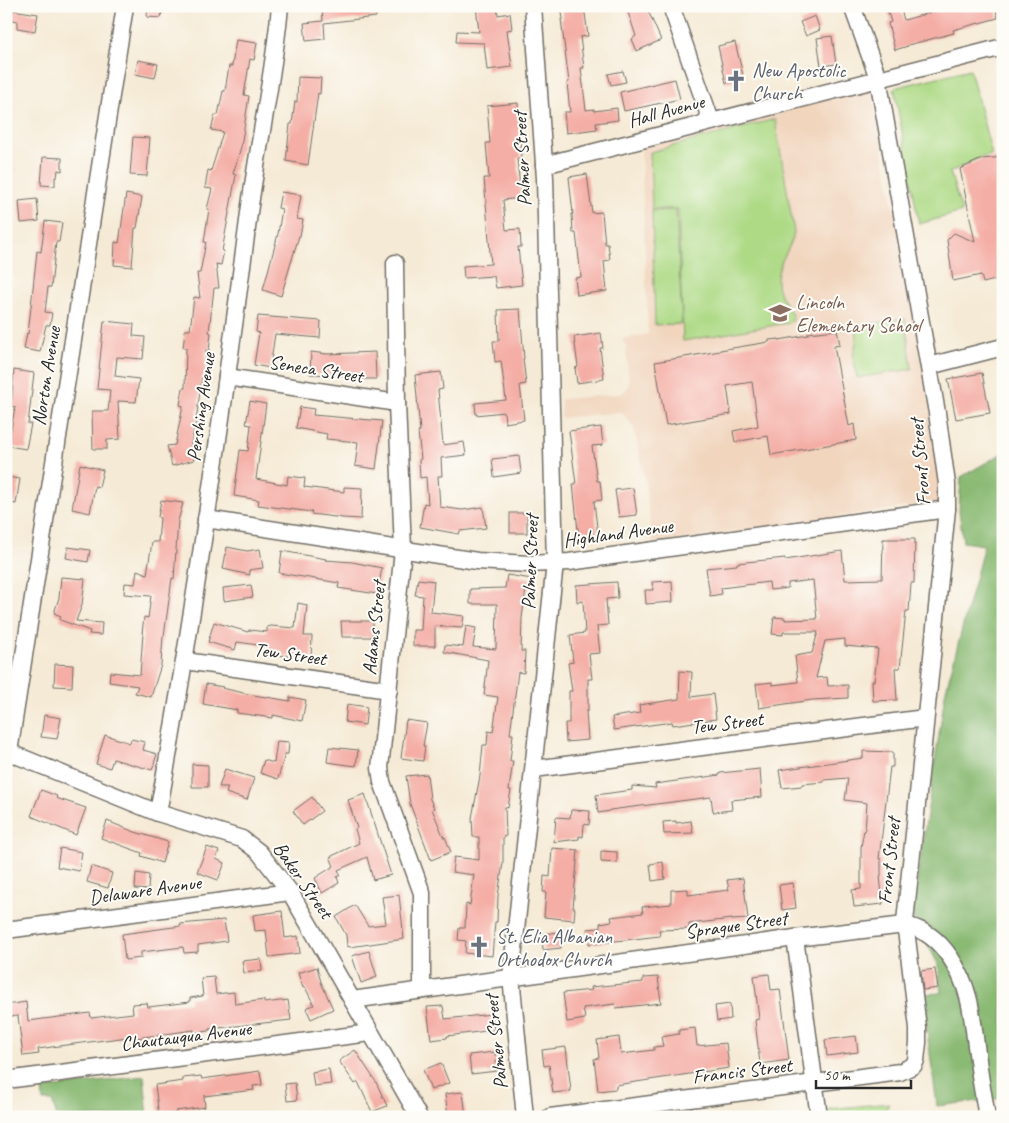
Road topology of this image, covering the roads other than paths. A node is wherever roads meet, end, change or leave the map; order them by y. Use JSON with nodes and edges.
{"nodes":[{"id":1,"x":125,"y":6,"type":"edge"},
{"id":2,"x":280,"y":6,"type":"edge"},
{"id":3,"x":533,"y":6,"type":"edge"},
{"id":4,"x":671,"y":6,"type":"edge"},
{"id":5,"x":852,"y":6,"type":"edge"},
{"id":6,"x":1003,"y":47,"type":"edge"},
{"id":7,"x":878,"y":78,"type":"junction"},
{"id":8,"x":711,"y":121,"type":"junction"},
{"id":9,"x":544,"y":165,"type":"junction"},
{"id":10,"x":395,"y":263,"type":"dead end"},
{"id":11,"x":1003,"y":347,"type":"edge"},
{"id":12,"x":929,"y":366,"type":"junction"},
{"id":13,"x":228,"y":377,"type":"junction"},
{"id":14,"x":397,"y":403,"type":"junction"},
{"id":15,"x":947,"y":509,"type":"junction"},
{"id":16,"x":206,"y":519,"type":"junction"},
{"id":17,"x":403,"y":550,"type":"junction"},
{"id":18,"x":555,"y":563,"type":"junction"},
{"id":19,"x":185,"y":661,"type":"junction"},
{"id":20,"x":389,"y":690,"type":"junction"},
{"id":21,"x":925,"y":718,"type":"junction"},
{"id":22,"x":8,"y":752,"type":"edge"},
{"id":23,"x":534,"y":769,"type":"junction"},
{"id":24,"x":158,"y":812,"type":"junction"},
{"id":25,"x":290,"y":892,"type":"junction"},
{"id":26,"x":905,"y":924,"type":"junction"},
{"id":27,"x":6,"y":930,"type":"edge"},
{"id":28,"x":795,"y":938,"type":"junction"},
{"id":29,"x":511,"y":977,"type":"junction"},
{"id":30,"x":422,"y":990,"type":"junction"},
{"id":31,"x":352,"y":1000,"type":"junction"},
{"id":32,"x":370,"y":1033,"type":"junction"},
{"id":33,"x":6,"y":1080,"type":"edge"},
{"id":34,"x":815,"y":1084,"type":"junction"},
{"id":35,"x":419,"y":1117,"type":"edge"},
{"id":36,"x":526,"y":1117,"type":"edge"},
{"id":37,"x":550,"y":1117,"type":"edge"},
{"id":38,"x":819,"y":1117,"type":"edge"},
{"id":39,"x":987,"y":1117,"type":"edge"}],
"edges":[{"from":1,"to":22,"type":"street","name":"Norton Avenue"},
{"from":2,"to":13,"type":"street","name":"Pershing Avenue"},
{"from":3,"to":9,"type":"street","name":"Palmer Street"},
{"from":4,"to":8,"type":"street"},
{"from":5,"to":7,"type":"street","name":"Front Street"},
{"from":6,"to":7,"type":"street","name":"Hall Avenue"},
{"from":7,"to":8,"type":"street","name":"Hall Avenue"},
{"from":7,"to":12,"type":"street","name":"Front Street"},
{"from":8,"to":9,"type":"street","name":"Hall Avenue"},
{"from":9,"to":18,"type":"street","name":"Palmer Street"},
{"from":10,"to":14,"type":"street","name":"Adams Street"},
{"from":11,"to":12,"type":"street"},
{"from":12,"to":15,"type":"street","name":"Front Street"},
{"from":13,"to":14,"type":"street","name":"Seneca Street"},
{"from":13,"to":16,"type":"street","name":"Pershing Avenue"},
{"from":14,"to":17,"type":"street","name":"Adams Street"},
{"from":15,"to":18,"type":"street","name":"Highland Avenue"},
{"from":15,"to":21,"type":"street","name":"Front Street"},
{"from":16,"to":17,"type":"street","name":"Highland Avenue"},
{"from":16,"to":19,"type":"street","name":"Pershing Avenue"},
{"from":17,"to":18,"type":"street","name":"Highland Avenue"},
{"from":17,"to":20,"type":"street","name":"Adams Street"},
{"from":18,"to":23,"type":"street","name":"Palmer Street"},
{"from":19,"to":20,"type":"street","name":"Tew Street"},
{"from":19,"to":24,"type":"street","name":"Pershing Avenue"},
{"from":20,"to":30,"type":"street","name":"Adams Street"},
{"from":21,"to":23,"type":"street","name":"Tew Street"},
{"from":21,"to":26,"type":"street","name":"Front Street"},
{"from":22,"to":24,"type":"street","name":"Baker Street"},
{"from":23,"to":29,"type":"street","name":"Palmer Street"},
{"from":24,"to":25,"type":"street","name":"Baker Street"},
{"from":25,"to":27,"type":"street","name":"Delaware Avenue"},
{"from":25,"to":31,"type":"street","name":"Baker Street"},
{"from":26,"to":28,"type":"street","name":"Sprague Street"},
{"from":26,"to":34,"type":"street","name":"Francis Street"},
{"from":26,"to":39,"type":"street","name":"Sprague Street"},
{"from":28,"to":29,"type":"street","name":"Sprague Street"},
{"from":28,"to":34,"type":"street"},
{"from":29,"to":30,"type":"street","name":"Sprague Street"},
{"from":29,"to":36,"type":"street","name":"Palmer Street"},
{"from":30,"to":31,"type":"street","name":"Sprague Street"},
{"from":31,"to":32,"type":"street","name":"Baker Street"},
{"from":32,"to":33,"type":"street","name":"Chautauqua Avenue"},
{"from":32,"to":35,"type":"street","name":"Baker Street"},
{"from":34,"to":37,"type":"street","name":"Francis Street"},
{"from":34,"to":38,"type":"street"}]}
